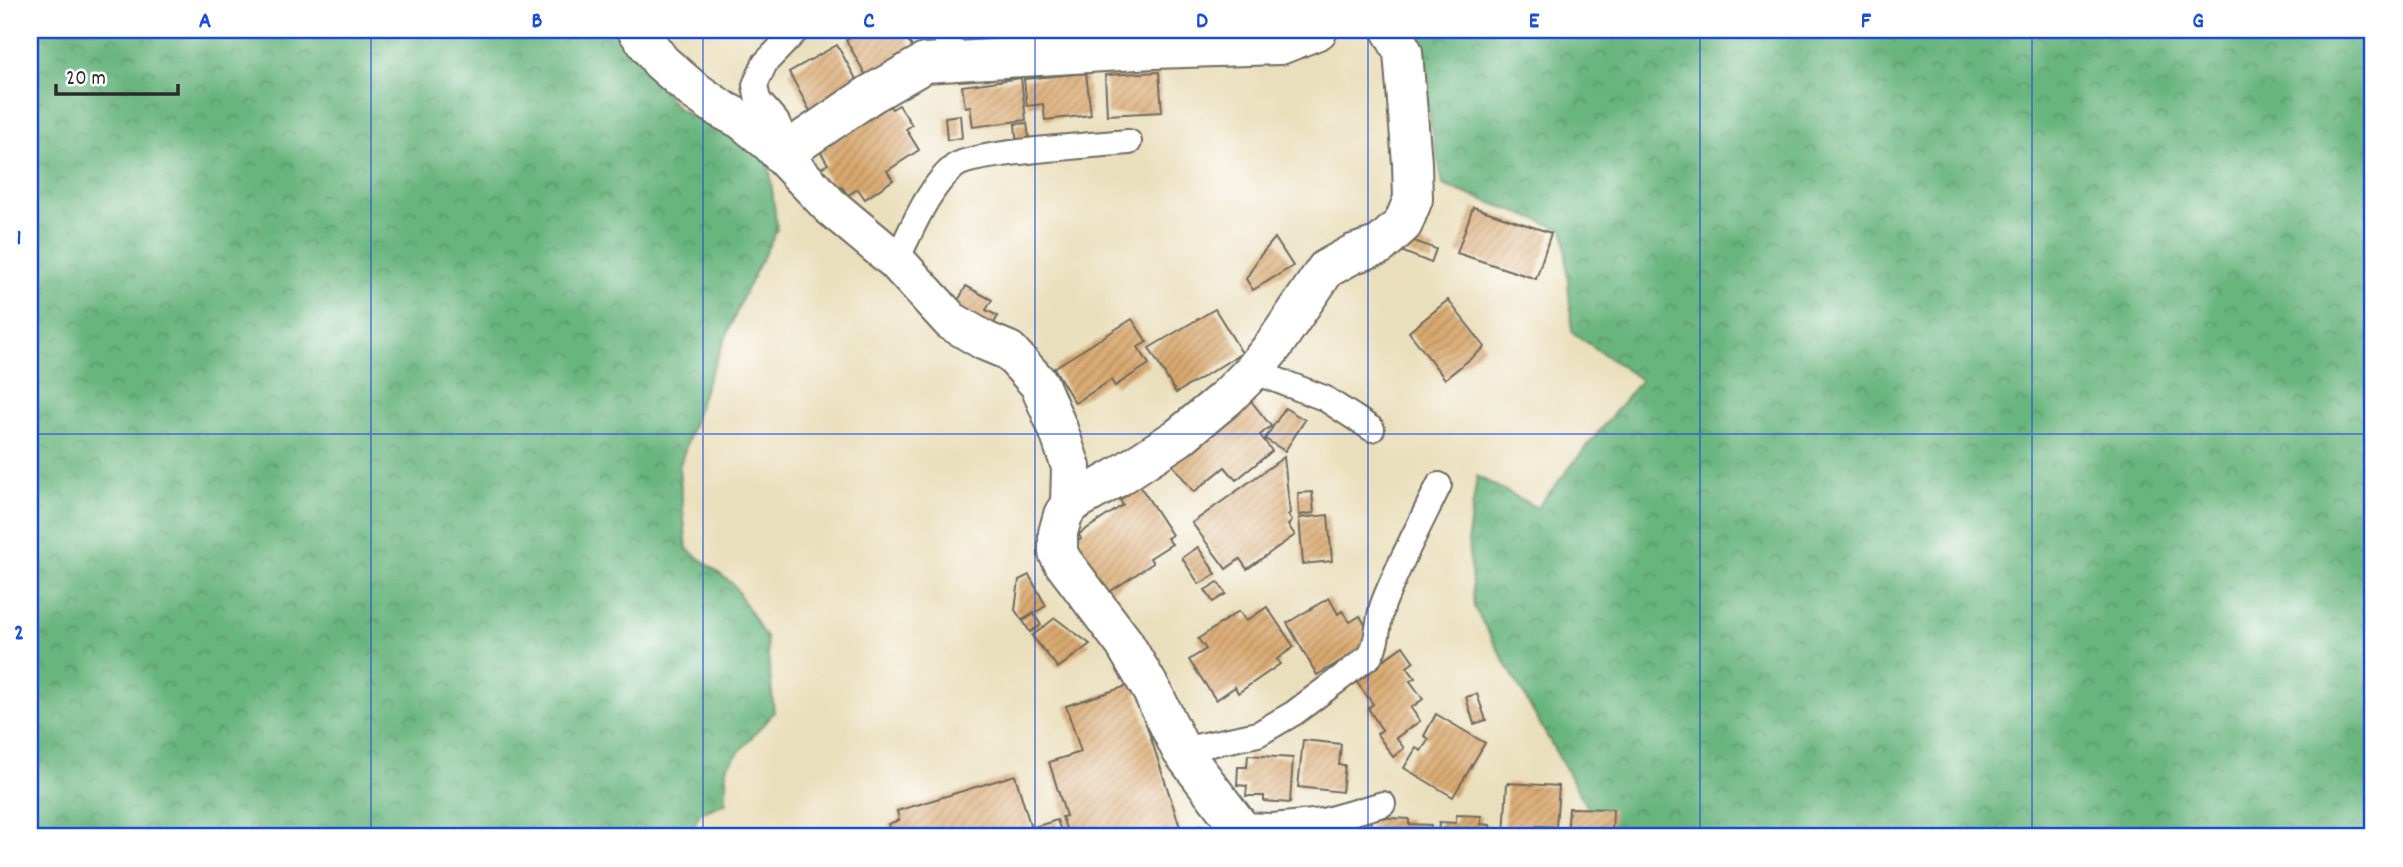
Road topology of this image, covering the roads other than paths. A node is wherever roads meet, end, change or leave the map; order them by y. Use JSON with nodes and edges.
{"nodes":[{"id":1,"x":637,"y":30,"type":"edge"},
{"id":2,"x":797,"y":30,"type":"edge"},
{"id":3,"x":1318,"y":30,"type":"edge"},
{"id":4,"x":1391,"y":30,"type":"edge"},
{"id":5,"x":949,"y":45,"type":"edge"},
{"id":6,"x":1129,"y":142,"type":"dead end"},
{"id":7,"x":787,"y":154,"type":"junction"},
{"id":8,"x":896,"y":261,"type":"junction"},
{"id":9,"x":1253,"y":371,"type":"junction"},
{"id":10,"x":1372,"y":429,"type":"dead end"},
{"id":11,"x":1438,"y":485,"type":"dead end"},
{"id":12,"x":1070,"y":504,"type":"junction"},
{"id":13,"x":1181,"y":750,"type":"junction"},
{"id":14,"x":1383,"y":804,"type":"dead end"},
{"id":15,"x":1242,"y":831,"type":"edge"}],
"edges":[{"from":1,"to":7,"type":"street"},
{"from":2,"to":7,"type":"lane"},
{"from":3,"to":5,"type":"street"},
{"from":4,"to":9,"type":"street"},
{"from":5,"to":7,"type":"street"},
{"from":6,"to":8,"type":"lane"},
{"from":7,"to":8,"type":"street"},
{"from":8,"to":12,"type":"street"},
{"from":9,"to":10,"type":"lane"},
{"from":9,"to":12,"type":"street"},
{"from":11,"to":13,"type":"lane"},
{"from":12,"to":13,"type":"street"},
{"from":13,"to":15,"type":"street"},
{"from":14,"to":15,"type":"lane"}]}
